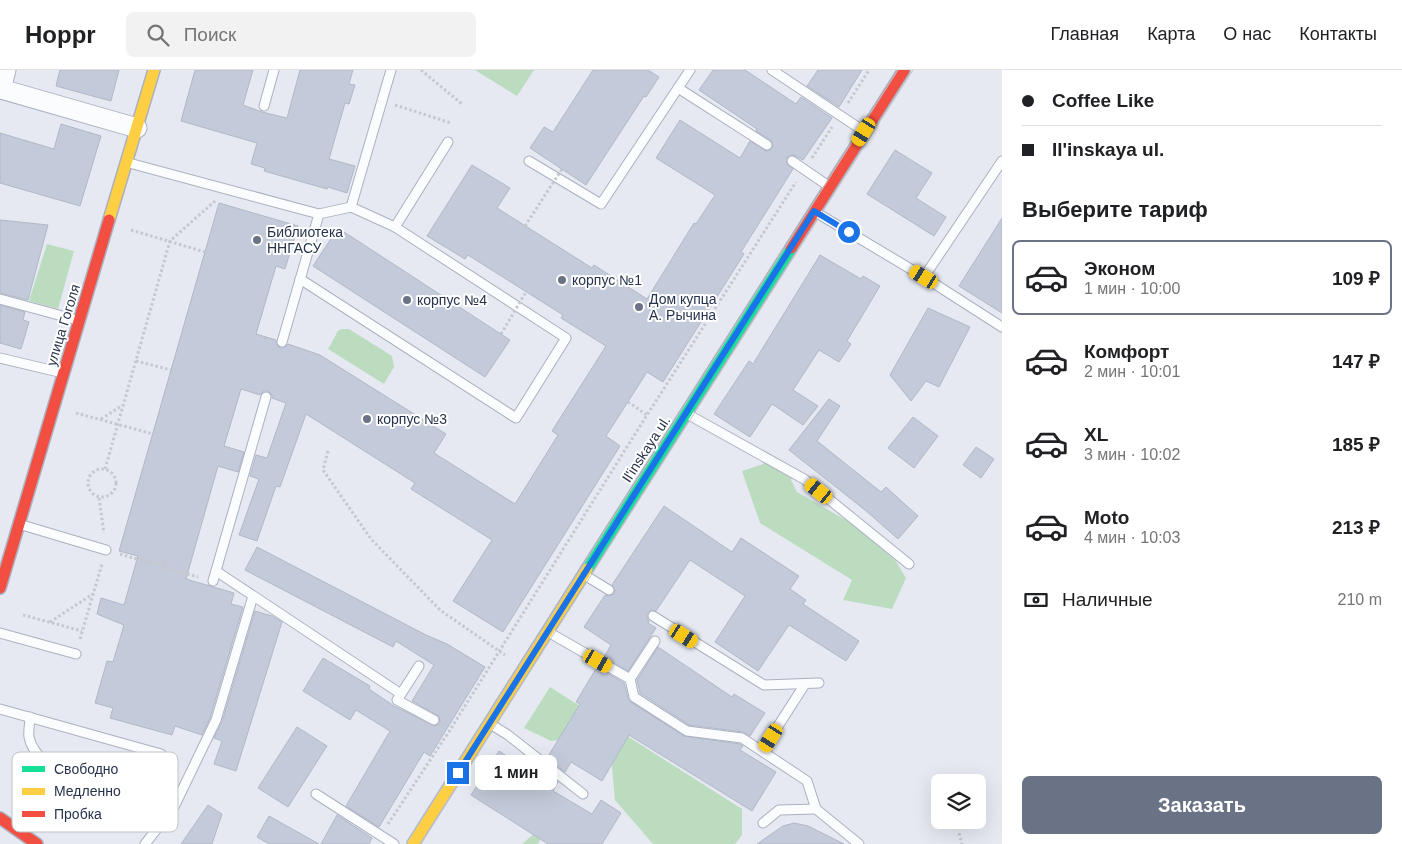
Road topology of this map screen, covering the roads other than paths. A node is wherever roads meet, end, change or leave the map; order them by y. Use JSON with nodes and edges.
{"nodes":[{"id":1,"x":6,"y":70,"type":"edge"},
{"id":2,"x":154,"y":70,"type":"edge"},
{"id":3,"x":274,"y":70,"type":"edge"},
{"id":4,"x":391,"y":70,"type":"edge"},
{"id":5,"x":690,"y":70,"type":"edge"},
{"id":6,"x":772,"y":70,"type":"edge"},
{"id":7,"x":904,"y":70,"type":"edge"},
{"id":8,"x":678,"y":88,"type":"junction"},
{"id":9,"x":0,"y":90,"type":"edge"},
{"id":10,"x":264,"y":106,"type":"dead end"},
{"id":11,"x":137,"y":128,"type":"junction"},
{"id":12,"x":864,"y":132,"type":"junction"},
{"id":13,"x":448,"y":142,"type":"dead end"},
{"id":14,"x":767,"y":145,"type":"dead end"},
{"id":15,"x":529,"y":161,"type":"dead end"},
{"id":16,"x":792,"y":161,"type":"dead end"},
{"id":17,"x":1002,"y":161,"type":"edge"},
{"id":18,"x":126,"y":162,"type":"junction"},
{"id":19,"x":830,"y":187,"type":"junction"},
{"id":20,"x":352,"y":207,"type":"junction"},
{"id":21,"x":814,"y":211,"type":"junction"},
{"id":22,"x":319,"y":214,"type":"junction"},
{"id":23,"x":395,"y":227,"type":"junction"},
{"id":24,"x":924,"y":277,"type":"junction"},
{"id":25,"x":300,"y":279,"type":"junction"},
{"id":26,"x":0,"y":299,"type":"edge"},
{"id":27,"x":80,"y":321,"type":"junction"},
{"id":28,"x":1002,"y":327,"type":"edge"},
{"id":29,"x":282,"y":342,"type":"dead end"},
{"id":30,"x":0,"y":358,"type":"edge"},
{"id":31,"x":64,"y":374,"type":"junction"},
{"id":32,"x":266,"y":397,"type":"dead end"},
{"id":33,"x":686,"y":414,"type":"junction"},
{"id":34,"x":19,"y":525,"type":"junction"},
{"id":35,"x":106,"y":550,"type":"road end"},
{"id":36,"x":909,"y":564,"type":"dead end"},
{"id":37,"x":3,"y":569,"type":"edge"},
{"id":38,"x":216,"y":571,"type":"junction"},
{"id":39,"x":584,"y":574,"type":"junction"},
{"id":40,"x":213,"y":582,"type":"road end"},
{"id":41,"x":0,"y":588,"type":"edge"},
{"id":42,"x":609,"y":590,"type":"dead end"},
{"id":43,"x":253,"y":596,"type":"junction"},
{"id":44,"x":652,"y":616,"type":"dead end"},
{"id":45,"x":547,"y":631,"type":"junction"},
{"id":46,"x":0,"y":633,"type":"edge"},
{"id":47,"x":655,"y":641,"type":"dead end"},
{"id":48,"x":76,"y":654,"type":"road end"},
{"id":49,"x":419,"y":666,"type":"dead end"},
{"id":50,"x":630,"y":679,"type":"junction"},
{"id":51,"x":819,"y":683,"type":"dead end"},
{"id":52,"x":805,"y":684,"type":"junction"},
{"id":53,"x":401,"y":694,"type":"junction"},
{"id":54,"x":0,"y":709,"type":"edge"},
{"id":55,"x":30,"y":717,"type":"junction"},
{"id":56,"x":434,"y":720,"type":"dead end"},
{"id":57,"x":489,"y":723,"type":"junction"},
{"id":58,"x":762,"y":751,"type":"junction"},
{"id":59,"x":35,"y":752,"type":"edge"},
{"id":60,"x":154,"y":752,"type":"edge"},
{"id":61,"x":316,"y":794,"type":"dead end"},
{"id":62,"x":583,"y":794,"type":"dead end"},
{"id":63,"x":178,"y":799,"type":"edge"},
{"id":64,"x":816,"y":809,"type":"junction"},
{"id":65,"x":0,"y":818,"type":"edge"},
{"id":66,"x":763,"y":823,"type":"dead end"},
{"id":67,"x":12,"y":826,"type":"edge"},
{"id":68,"x":20,"y":832,"type":"edge"},
{"id":69,"x":154,"y":832,"type":"edge"},
{"id":70,"x":417,"y":843,"type":"edge"},
{"id":71,"x":37,"y":844,"type":"edge"},
{"id":72,"x":145,"y":844,"type":"edge"},
{"id":73,"x":394,"y":844,"type":"edge"},
{"id":74,"x":859,"y":844,"type":"edge"}],
"edges":[{"from":1,"to":9,"type":"street"},
{"from":2,"to":11,"type":"street","name":"улица Гоголя"},
{"from":3,"to":10,"type":"lane"},
{"from":4,"to":20,"type":"lane"},
{"from":5,"to":8,"type":"lane"},
{"from":6,"to":12,"type":"lane"},
{"from":7,"to":12,"type":"street","name":"Il'inskaya ul."},
{"from":8,"to":14,"type":"lane"},
{"from":8,"to":15,"type":"lane"},
{"from":9,"to":11,"type":"street"},
{"from":11,"to":18,"type":"street","name":"улица Гоголя"},
{"from":12,"to":19,"type":"street","name":"Il'inskaya ul."},
{"from":13,"to":23,"type":"lane"},
{"from":16,"to":19,"type":"lane"},
{"from":17,"to":24,"type":"lane"},
{"from":18,"to":22,"type":"lane"},
{"from":18,"to":27,"type":"street","name":"улица Гоголя"},
{"from":19,"to":21,"type":"street","name":"Il'inskaya ul."},
{"from":20,"to":22,"type":"lane"},
{"from":20,"to":23,"type":"lane"},
{"from":21,"to":24,"type":"lane"},
{"from":21,"to":33,"type":"street","name":"Il'inskaya ul."},
{"from":22,"to":25,"type":"lane"},
{"from":23,"to":25,"type":"lane"},
{"from":24,"to":28,"type":"lane"},
{"from":25,"to":29,"type":"lane"},
{"from":26,"to":27,"type":"lane"},
{"from":27,"to":31,"type":"street","name":"улица Гоголя"},
{"from":30,"to":31,"type":"lane"},
{"from":31,"to":34,"type":"street","name":"улица Гоголя"},
{"from":32,"to":38,"type":"lane"},
{"from":33,"to":36,"type":"lane"},
{"from":33,"to":39,"type":"street","name":"Il'inskaya ul."},
{"from":34,"to":35,"type":"lane"},
{"from":34,"to":37,"type":"street","name":"улица Гоголя"},
{"from":37,"to":41,"type":"street","name":"улица Гоголя"},
{"from":38,"to":40,"type":"lane"},
{"from":38,"to":43,"type":"lane"},
{"from":39,"to":42,"type":"lane"},
{"from":39,"to":45,"type":"street","name":"Il'inskaya ul."},
{"from":43,"to":53,"type":"lane"},
{"from":43,"to":63,"type":"lane"},
{"from":44,"to":52,"type":"lane"},
{"from":45,"to":50,"type":"lane"},
{"from":45,"to":57,"type":"street","name":"Il'inskaya ul."},
{"from":46,"to":48,"type":"lane"},
{"from":47,"to":50,"type":"lane"},
{"from":49,"to":53,"type":"lane"},
{"from":50,"to":58,"type":"lane"},
{"from":51,"to":52,"type":"lane"},
{"from":52,"to":58,"type":"lane"},
{"from":53,"to":56,"type":"lane"},
{"from":54,"to":55,"type":"lane"},
{"from":55,"to":59,"type":"lane"},
{"from":55,"to":60,"type":"lane"},
{"from":57,"to":62,"type":"lane"},
{"from":57,"to":70,"type":"street","name":"Il'inskaya ul."},
{"from":58,"to":64,"type":"lane"},
{"from":61,"to":73,"type":"lane"},
{"from":64,"to":66,"type":"lane"},
{"from":64,"to":74,"type":"lane"},
{"from":65,"to":67,"type":"street"},
{"from":68,"to":71,"type":"street"},
{"from":69,"to":72,"type":"lane"}]}
